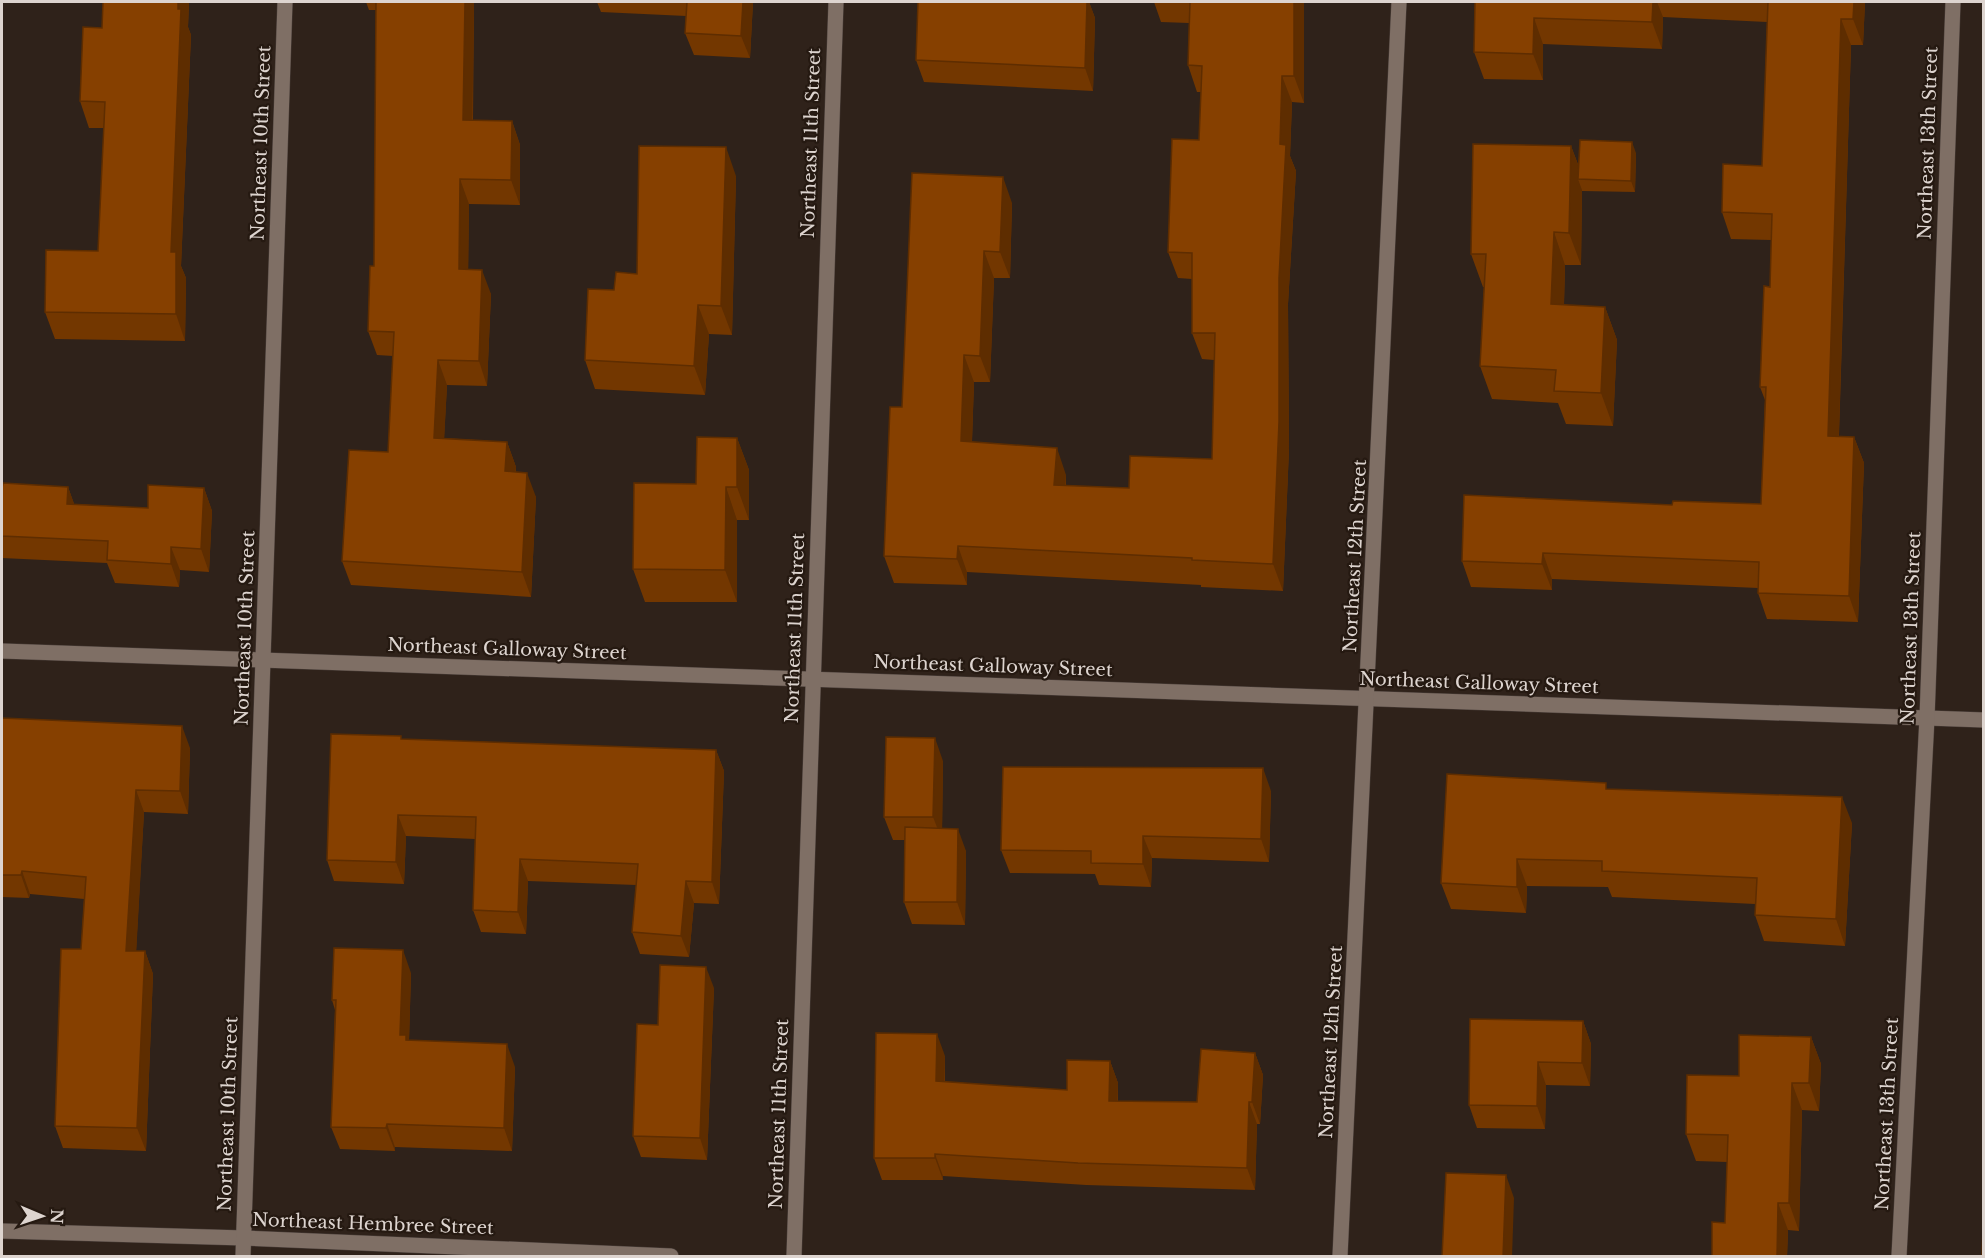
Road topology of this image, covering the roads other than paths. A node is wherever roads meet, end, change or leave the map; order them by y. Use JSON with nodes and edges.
{"nodes":[{"id":1,"x":285,"y":2,"type":"edge"},
{"id":2,"x":836,"y":2,"type":"edge"},
{"id":3,"x":1399,"y":2,"type":"edge"},
{"id":4,"x":1953,"y":2,"type":"edge"},
{"id":5,"x":2,"y":651,"type":"edge"},
{"id":6,"x":263,"y":660,"type":"junction"},
{"id":7,"x":813,"y":679,"type":"junction"},
{"id":8,"x":1368,"y":699,"type":"junction"},
{"id":9,"x":1927,"y":718,"type":"junction"},
{"id":10,"x":1983,"y":720,"type":"edge"},
{"id":11,"x":2,"y":1231,"type":"edge"},
{"id":12,"x":244,"y":1238,"type":"junction"},
{"id":13,"x":243,"y":1257,"type":"edge"},
{"id":14,"x":671,"y":1257,"type":"edge"},
{"id":15,"x":794,"y":1257,"type":"edge"},
{"id":16,"x":1340,"y":1257,"type":"edge"},
{"id":17,"x":1899,"y":1257,"type":"edge"}],
"edges":[{"from":1,"to":6,"type":"street","name":"Northeast 10th Street"},
{"from":2,"to":7,"type":"street","name":"Northeast 11th Street"},
{"from":3,"to":8,"type":"street","name":"Northeast 12th Street"},
{"from":4,"to":9,"type":"street","name":"Northeast 13th Street"},
{"from":5,"to":6,"type":"street","name":"Northeast Galloway Street"},
{"from":6,"to":7,"type":"street","name":"Northeast Galloway Street"},
{"from":6,"to":12,"type":"street","name":"Northeast 10th Street"},
{"from":7,"to":8,"type":"street","name":"Northeast Galloway Street"},
{"from":7,"to":15,"type":"street","name":"Northeast 11th Street"},
{"from":8,"to":9,"type":"street","name":"Northeast Galloway Street"},
{"from":8,"to":16,"type":"street","name":"Northeast 12th Street"},
{"from":9,"to":10,"type":"street","name":"Northeast Galloway Street"},
{"from":9,"to":17,"type":"street","name":"Northeast 13th Street"},
{"from":11,"to":12,"type":"street","name":"Northeast Hembree Street"},
{"from":12,"to":13,"type":"street","name":"Northeast 10th Street"},
{"from":12,"to":14,"type":"street","name":"Northeast Hembree Street"}]}
